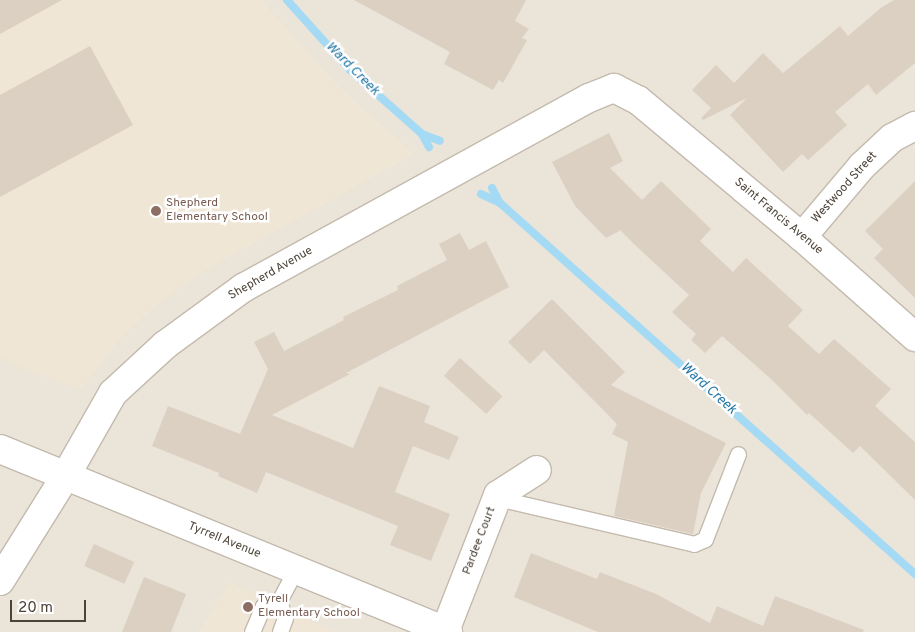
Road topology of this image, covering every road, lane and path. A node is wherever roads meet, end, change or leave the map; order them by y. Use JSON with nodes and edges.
{"nodes":[{"id":1,"x":638,"y":100,"type":"joint"},
{"id":2,"x":915,"y":126,"type":"edge"},
{"id":3,"x":802,"y":237,"type":"junction"},
{"id":4,"x":915,"y":337,"type":"edge"},
{"id":5,"x":0,"y":449,"type":"edge"},
{"id":6,"x":738,"y":454,"type":"dead end"},
{"id":7,"x":537,"y":470,"type":"dead end"},
{"id":8,"x":65,"y":477,"type":"junction"},
{"id":9,"x":497,"y":498,"type":"junction"},
{"id":10,"x":295,"y":570,"type":"junction"},
{"id":11,"x":0,"y":581,"type":"edge"},
{"id":12,"x":279,"y":602,"type":"junction"},
{"id":13,"x":446,"y":631,"type":"edge"},
{"id":14,"x":252,"y":632,"type":"edge"},
{"id":15,"x":280,"y":632,"type":"edge"}],
"edges":[{"from":1,"to":3,"type":"street","name":"Saint Francis Avenue"},
{"from":1,"to":8,"type":"street","name":"Shepherd Avenue"},
{"from":2,"to":3,"type":"street","name":"Westwood Street"},
{"from":3,"to":4,"type":"street","name":"Saint Francis Avenue"},
{"from":5,"to":8,"type":"street","name":"Tyrrell Avenue"},
{"from":6,"to":9,"type":"lane"},
{"from":7,"to":9,"type":"street","name":"Pardee Court"},
{"from":8,"to":10,"type":"street","name":"Tyrrell Avenue"},
{"from":8,"to":11,"type":"street","name":"Shepherd Avenue"},
{"from":9,"to":13,"type":"street","name":"Pardee Court"},
{"from":10,"to":12,"type":"lane"},
{"from":10,"to":13,"type":"street","name":"Tyrrell Avenue"},
{"from":12,"to":14,"type":"lane"},
{"from":12,"to":15,"type":"lane"}]}
